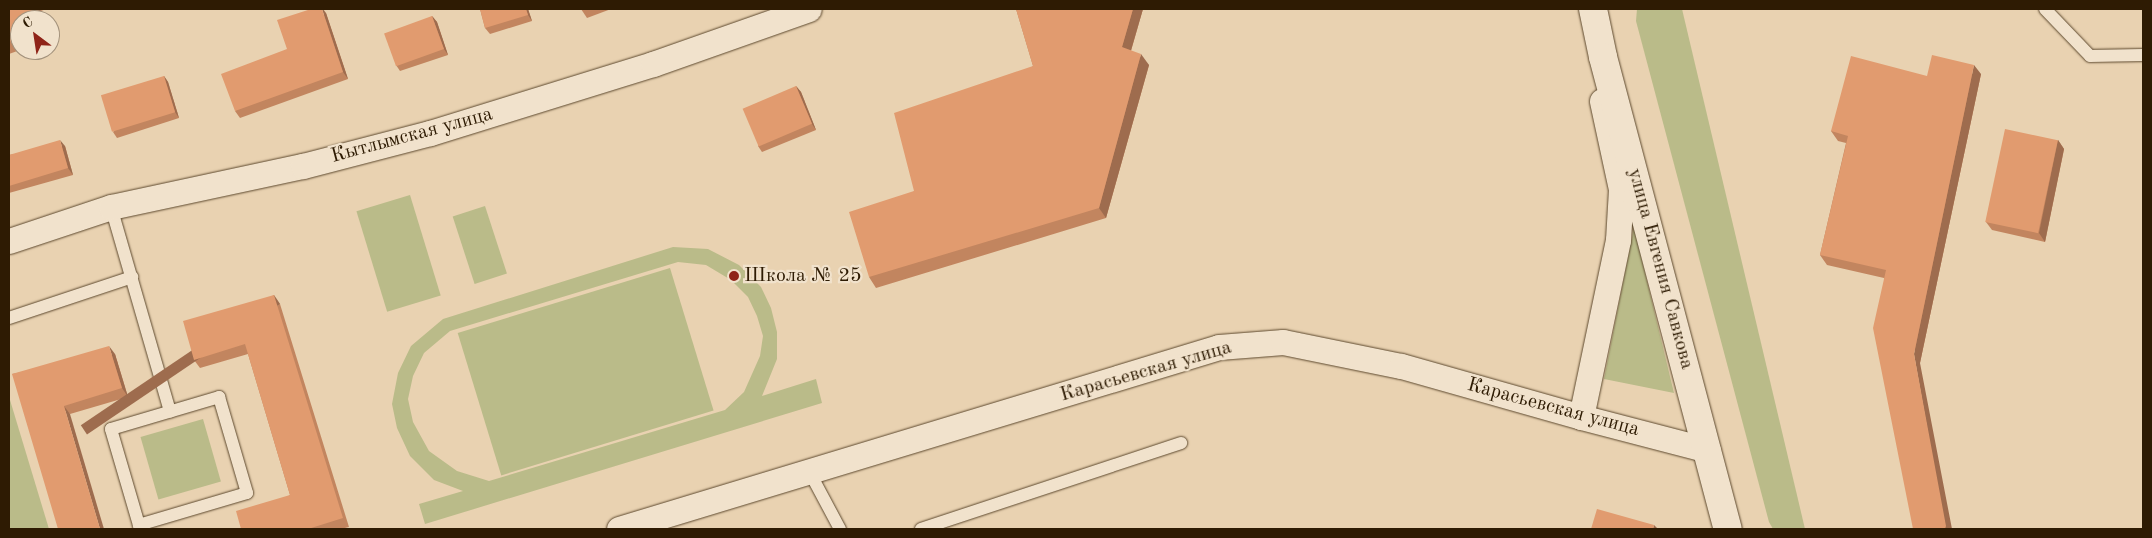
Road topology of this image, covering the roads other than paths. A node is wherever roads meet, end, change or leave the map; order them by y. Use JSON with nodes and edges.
{"nodes":[{"id":1,"x":809,"y":9,"type":"edge"},
{"id":2,"x":1593,"y":9,"type":"edge"},
{"id":3,"x":2045,"y":9,"type":"edge"},
{"id":4,"x":2143,"y":55,"type":"edge"},
{"id":5,"x":1603,"y":57,"type":"junction"},
{"id":6,"x":111,"y":207,"type":"junction"},
{"id":7,"x":9,"y":242,"type":"edge"},
{"id":8,"x":132,"y":277,"type":"junction"},
{"id":9,"x":9,"y":318,"type":"edge"},
{"id":10,"x":170,"y":412,"type":"junction"},
{"id":11,"x":1581,"y":417,"type":"junction"},
{"id":12,"x":1181,"y":443,"type":"dead end"},
{"id":13,"x":1708,"y":450,"type":"junction"},
{"id":14,"x":808,"y":470,"type":"junction"},
{"id":15,"x":619,"y":529,"type":"edge"},
{"id":16,"x":840,"y":529,"type":"edge"},
{"id":17,"x":921,"y":529,"type":"edge"},
{"id":18,"x":1728,"y":529,"type":"edge"}],
"edges":[{"from":1,"to":6,"type":"street","name":"Кытлымская улица"},
{"from":2,"to":5,"type":"main road","name":"улица Евгения Савкова"},
{"from":3,"to":4,"type":"lane"},
{"from":5,"to":11,"type":"street"},
{"from":5,"to":13,"type":"main road","name":"улица Евгения Савкова"},
{"from":6,"to":7,"type":"street","name":"Кытлымская улица"},
{"from":6,"to":8,"type":"lane"},
{"from":8,"to":9,"type":"lane"},
{"from":8,"to":10,"type":"lane"},
{"from":10,"to":10,"type":"lane"},
{"from":11,"to":13,"type":"street","name":"Карасьевская улица"},
{"from":11,"to":14,"type":"street","name":"Карасьевская улица"},
{"from":12,"to":17,"type":"lane"},
{"from":13,"to":18,"type":"main road","name":"улица Евгения Савкова"},
{"from":14,"to":15,"type":"street","name":"Карасьевская улица"},
{"from":14,"to":16,"type":"lane"}]}
